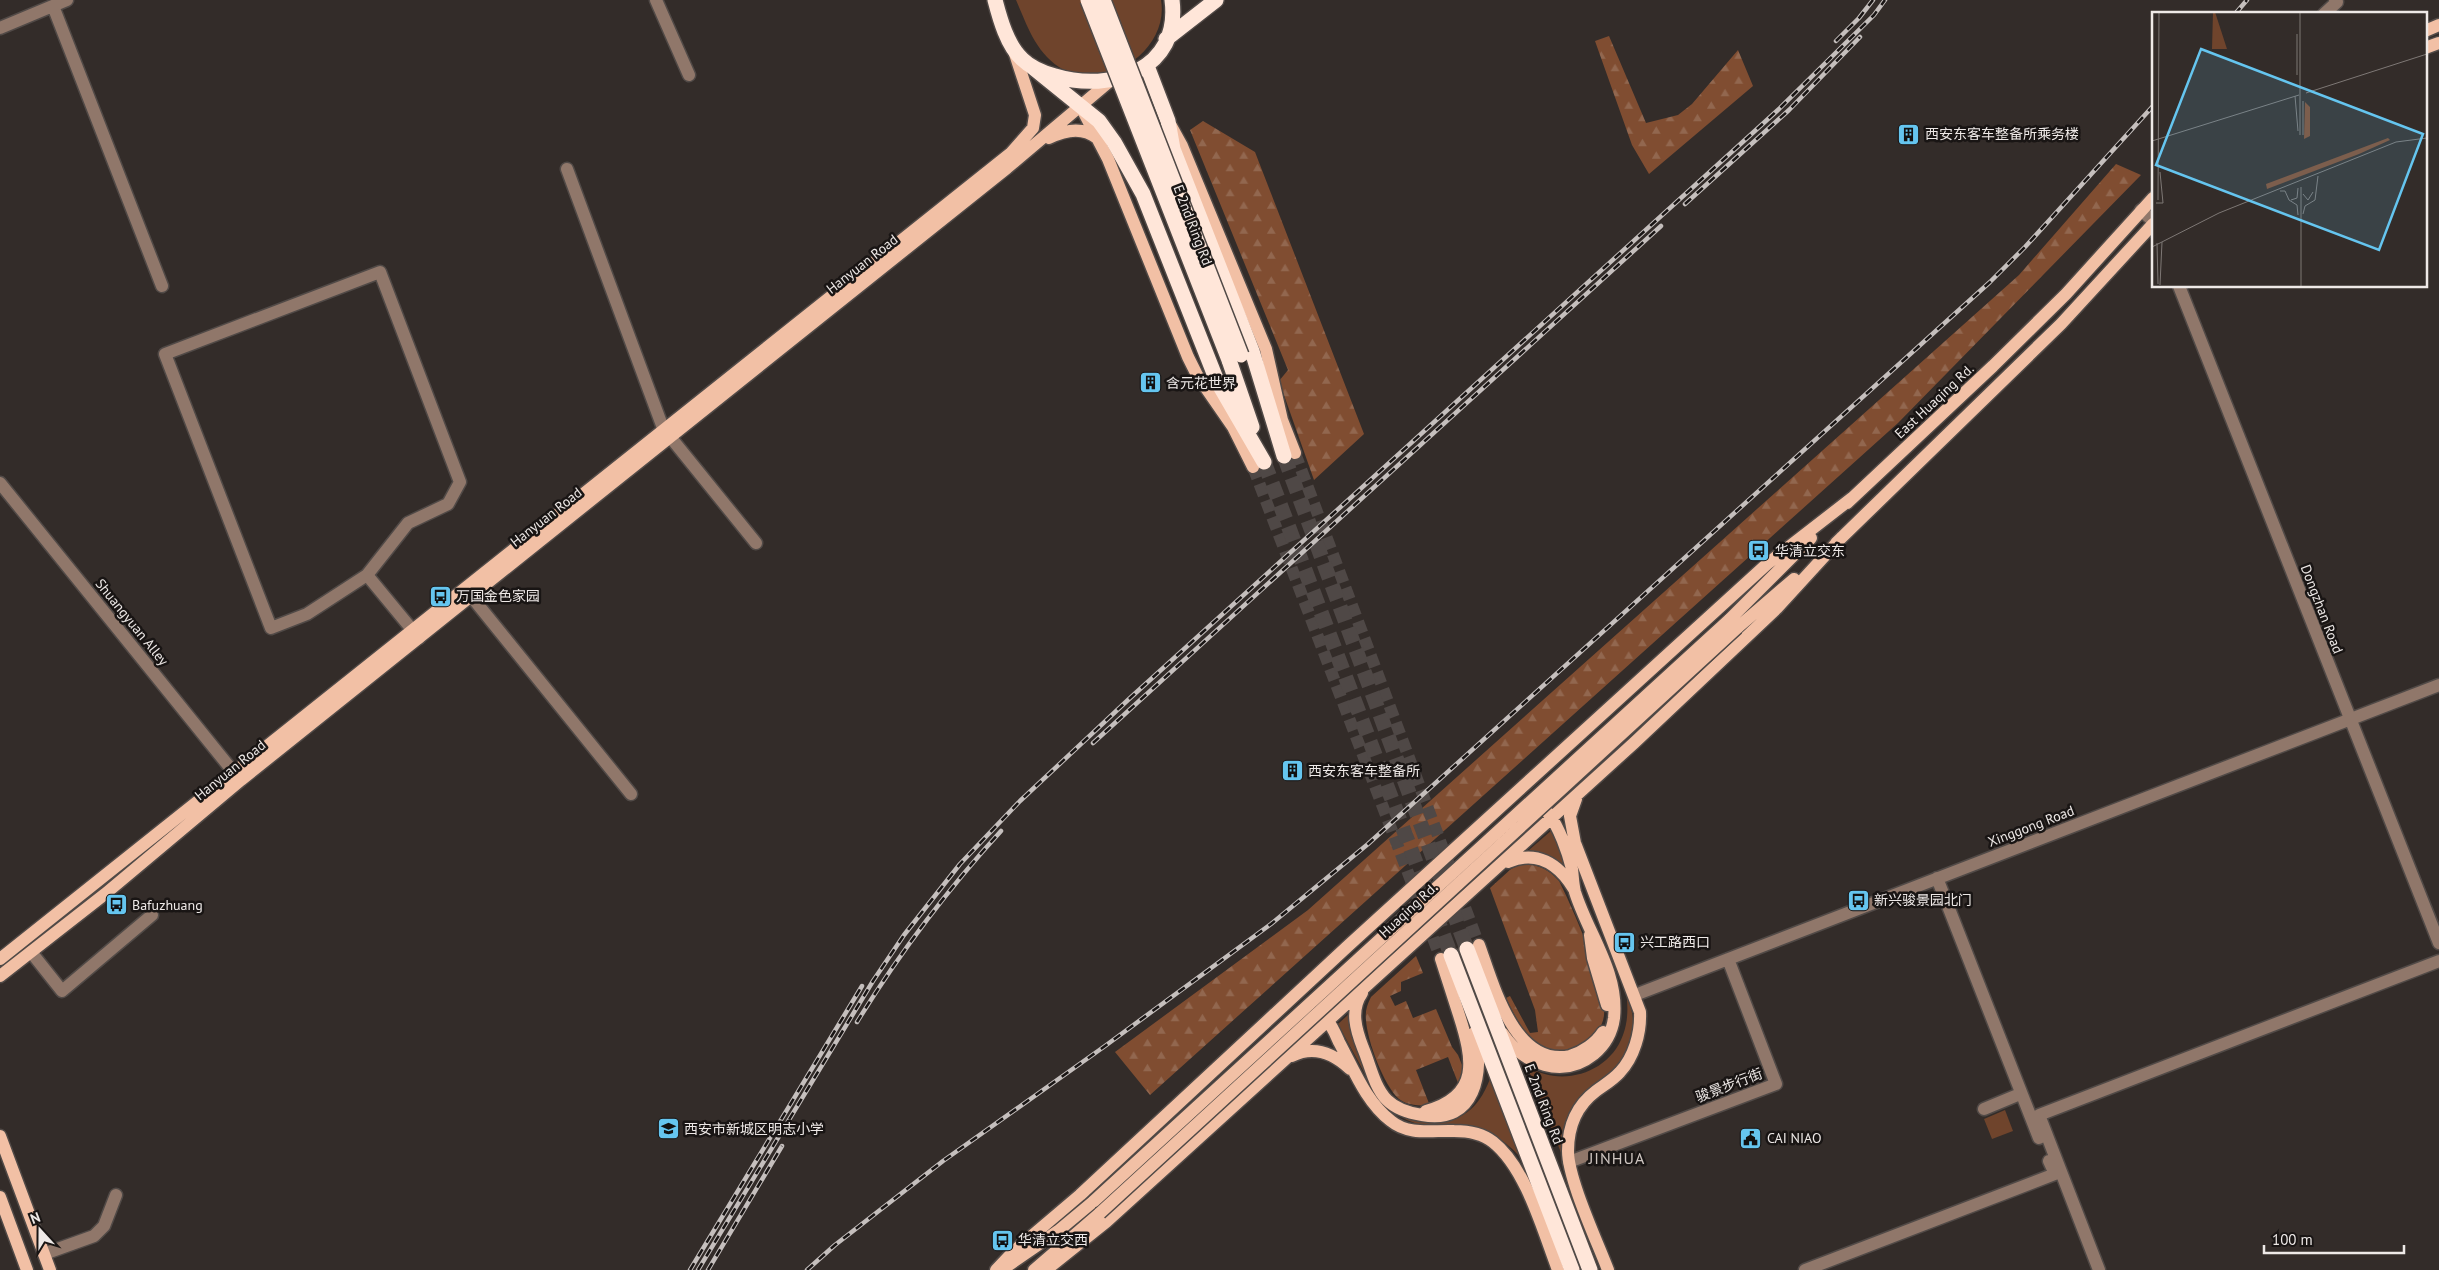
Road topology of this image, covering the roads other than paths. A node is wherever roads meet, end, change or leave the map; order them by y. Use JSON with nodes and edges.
{"nodes":[{"id":1,"x":68,"y":0,"type":"edge"},
{"id":2,"x":656,"y":0,"type":"edge"},
{"id":3,"x":994,"y":0,"type":"edge"},
{"id":4,"x":1088,"y":0,"type":"edge"},
{"id":5,"x":1103,"y":0,"type":"edge"},
{"id":6,"x":1172,"y":0,"type":"edge"},
{"id":7,"x":1216,"y":0,"type":"edge"},
{"id":8,"x":2335,"y":0,"type":"edge"},
{"id":9,"x":53,"y":6,"type":"junction"},
{"id":10,"x":2326,"y":12,"type":"edge"},
{"id":11,"x":2439,"y":25,"type":"edge"},
{"id":12,"x":0,"y":28,"type":"edge"},
{"id":13,"x":2426,"y":31,"type":"edge"},
{"id":14,"x":1166,"y":40,"type":"junction"},
{"id":15,"x":2439,"y":43,"type":"edge"},
{"id":16,"x":1013,"y":47,"type":"junction"},
{"id":17,"x":2426,"y":48,"type":"edge"},
{"id":18,"x":1031,"y":66,"type":"junction"},
{"id":19,"x":1147,"y":66,"type":"junction"},
{"id":20,"x":689,"y":75,"type":"dead end"},
{"id":21,"x":1110,"y":80,"type":"junction"},
{"id":22,"x":1080,"y":105,"type":"junction"},
{"id":23,"x":1168,"y":120,"type":"junction"},
{"id":24,"x":1096,"y":137,"type":"junction"},
{"id":25,"x":1035,"y":145,"type":"junction"},
{"id":26,"x":1129,"y":167,"type":"junction"},
{"id":27,"x":567,"y":169,"type":"dead end"},
{"id":28,"x":2152,"y":199,"type":"edge"},
{"id":29,"x":2141,"y":210,"type":"junction"},
{"id":30,"x":2152,"y":221,"type":"edge"},
{"id":31,"x":2152,"y":223,"type":"edge"},
{"id":32,"x":162,"y":286,"type":"dead end"},
{"id":33,"x":2180,"y":288,"type":"edge"},
{"id":34,"x":1235,"y":358,"type":"junction"},
{"id":35,"x":1274,"y":428,"type":"junction"},
{"id":36,"x":666,"y":433,"type":"junction"},
{"id":37,"x":1289,"y":454,"type":"joint"},
{"id":38,"x":1258,"y":464,"type":"junction"},
{"id":39,"x":0,"y":483,"type":"edge"},
{"id":40,"x":1852,"y":498,"type":"junction"},
{"id":41,"x":1842,"y":537,"type":"junction"},
{"id":42,"x":756,"y":543,"type":"dead end"},
{"id":43,"x":366,"y":575,"type":"junction"},
{"id":44,"x":471,"y":596,"type":"junction"},
{"id":45,"x":1733,"y":624,"type":"junction"},
{"id":46,"x":416,"y":634,"type":"junction"},
{"id":47,"x":2439,"y":685,"type":"edge"},
{"id":48,"x":2350,"y":719,"type":"junction"},
{"id":49,"x":1539,"y":773,"type":"junction"},
{"id":50,"x":238,"y":777,"type":"junction"},
{"id":51,"x":1526,"y":785,"type":"junction"},
{"id":52,"x":1587,"y":786,"type":"junction"},
{"id":53,"x":630,"y":794,"type":"dead end"},
{"id":54,"x":1565,"y":806,"type":"junction"},
{"id":55,"x":1552,"y":818,"type":"junction"},
{"id":56,"x":1571,"y":825,"type":"junction"},
{"id":57,"x":1559,"y":834,"type":"junction"},
{"id":58,"x":1450,"y":854,"type":"junction"},
{"id":59,"x":1490,"y":875,"type":"junction"},
{"id":60,"x":1937,"y":878,"type":"junction"},
{"id":61,"x":1477,"y":887,"type":"junction"},
{"id":62,"x":1575,"y":891,"type":"junction"},
{"id":63,"x":1393,"y":906,"type":"junction"},
{"id":64,"x":152,"y":915,"type":"dead end"},
{"id":65,"x":1586,"y":920,"type":"junction"},
{"id":66,"x":1420,"y":939,"type":"junction"},
{"id":67,"x":2439,"y":943,"type":"edge"},
{"id":68,"x":1473,"y":947,"type":"joint"},
{"id":69,"x":31,"y":952,"type":"junction"},
{"id":70,"x":1446,"y":957,"type":"joint"},
{"id":71,"x":0,"y":959,"type":"edge"},
{"id":72,"x":1728,"y":960,"type":"junction"},
{"id":73,"x":2439,"y":961,"type":"edge"},
{"id":74,"x":0,"y":976,"type":"edge"},
{"id":75,"x":1368,"y":984,"type":"junction"},
{"id":76,"x":1301,"y":990,"type":"junction"},
{"id":77,"x":1464,"y":990,"type":"junction"},
{"id":78,"x":1635,"y":995,"type":"junction"},
{"id":79,"x":1328,"y":1020,"type":"junction"},
{"id":80,"x":1495,"y":1021,"type":"junction"},
{"id":81,"x":1281,"y":1064,"type":"junction"},
{"id":82,"x":1360,"y":1083,"type":"junction"},
{"id":83,"x":2020,"y":1094,"type":"junction"},
{"id":84,"x":1984,"y":1109,"type":"dead end"},
{"id":85,"x":1408,"y":1112,"type":"junction"},
{"id":86,"x":0,"y":1136,"type":"edge"},
{"id":87,"x":1569,"y":1162,"type":"junction"},
{"id":88,"x":116,"y":1195,"type":"dead end"},
{"id":89,"x":0,"y":1198,"type":"edge"},
{"id":90,"x":44,"y":1254,"type":"junction"},
{"id":91,"x":27,"y":1270,"type":"edge"},
{"id":92,"x":50,"y":1270,"type":"edge"},
{"id":93,"x":996,"y":1270,"type":"edge"},
{"id":94,"x":1002,"y":1270,"type":"edge"},
{"id":95,"x":1034,"y":1270,"type":"edge"},
{"id":96,"x":1046,"y":1270,"type":"edge"},
{"id":97,"x":1558,"y":1270,"type":"edge"},
{"id":98,"x":1572,"y":1270,"type":"edge"},
{"id":99,"x":1590,"y":1270,"type":"edge"},
{"id":100,"x":1608,"y":1270,"type":"edge"},
{"id":101,"x":1804,"y":1270,"type":"edge"},
{"id":102,"x":2099,"y":1270,"type":"edge"}],
"edges":[{"from":1,"to":9,"type":"street"},
{"from":2,"to":20,"type":"street"},
{"from":3,"to":16,"type":"highway"},
{"from":4,"to":34,"type":"highway","name":"E 2nd Ring Rd","bridge":true},
{"from":5,"to":34,"type":"highway","name":"E 2nd Ring Rd","bridge":true},
{"from":6,"to":14,"type":"highway"},
{"from":7,"to":14,"type":"highway"},
{"from":8,"to":10,"type":"street"},
{"from":9,"to":12,"type":"street"},
{"from":9,"to":32,"type":"street"},
{"from":11,"to":13,"type":"main road"},
{"from":14,"to":19,"type":"highway"},
{"from":15,"to":17,"type":"main road"},
{"from":16,"to":18,"type":"highway"},
{"from":16,"to":36,"type":"main road","name":"Hanyuan Road"},
{"from":18,"to":21,"type":"highway"},
{"from":18,"to":22,"type":"highway"},
{"from":19,"to":21,"type":"highway"},
{"from":19,"to":23,"type":"highway"},
{"from":21,"to":22,"type":"main road","name":"Hanyuan Road"},
{"from":22,"to":24,"type":"main road"},
{"from":22,"to":25,"type":"main road","name":"Hanyuan Road"},
{"from":22,"to":26,"type":"highway"},
{"from":23,"to":35,"type":"highway"},
{"from":23,"to":37,"type":"main road"},
{"from":24,"to":25,"type":"main road"},
{"from":24,"to":26,"type":"main road"},
{"from":24,"to":38,"type":"main road"},
{"from":25,"to":36,"type":"main road","name":"Hanyuan Road"},
{"from":26,"to":38,"type":"highway"},
{"from":27,"to":36,"type":"street"},
{"from":28,"to":29,"type":"main road","name":"East Huaqing Rd."},
{"from":29,"to":30,"type":"street"},
{"from":29,"to":40,"type":"main road","name":"East Huaqing Rd."},
{"from":31,"to":41,"type":"main road"},
{"from":33,"to":48,"type":"street","name":"Dongzhan Road"},
{"from":34,"to":35,"type":"highway","name":"E 2nd Ring Rd"},
{"from":34,"to":38,"type":"highway","name":"E 2nd Ring Rd"},
{"from":35,"to":37,"type":"highway"},
{"from":36,"to":42,"type":"street"},
{"from":36,"to":44,"type":"main road","name":"Hanyuan Road"},
{"from":36,"to":46,"type":"main road","name":"Hanyuan Road"},
{"from":39,"to":50,"type":"street","name":"Shuangyuan Alley"},
{"from":40,"to":45,"type":"main road","name":"East Huaqing Rd."},
{"from":40,"to":49,"type":"main road"},
{"from":41,"to":45,"type":"main road"},
{"from":41,"to":52,"type":"main road"},
{"from":43,"to":43,"type":"street"},
{"from":43,"to":46,"type":"street"},
{"from":44,"to":46,"type":"main road","name":"Hanyuan Road"},
{"from":44,"to":53,"type":"street"},
{"from":45,"to":94,"type":"main road","name":"Huaqing Rd.","bridge":true},
{"from":45,"to":95,"type":"main road","name":"Huaqing Rd.","bridge":true},
{"from":46,"to":50,"type":"main road","name":"Hanyuan Road"},
{"from":47,"to":48,"type":"street","name":"Xinggong Road"},
{"from":48,"to":60,"type":"street","name":"Xinggong Road"},
{"from":48,"to":67,"type":"street","name":"Dongzhan Road"},
{"from":49,"to":51,"type":"main road"},
{"from":49,"to":54,"type":"main road"},
{"from":50,"to":69,"type":"main road","name":"Hanyuan Road"},
{"from":50,"to":71,"type":"main road","name":"Hanyuan Road"},
{"from":51,"to":55,"type":"main road"},
{"from":51,"to":58,"type":"main road"},
{"from":52,"to":54,"type":"main road"},
{"from":52,"to":56,"type":"main road"},
{"from":54,"to":55,"type":"main road"},
{"from":54,"to":56,"type":"main road"},
{"from":55,"to":57,"type":"main road"},
{"from":55,"to":59,"type":"main road"},
{"from":56,"to":57,"type":"main road"},
{"from":56,"to":78,"type":"main road"},
{"from":57,"to":62,"type":"main road"},
{"from":58,"to":61,"type":"main road"},
{"from":58,"to":63,"type":"main road"},
{"from":59,"to":61,"type":"main road"},
{"from":59,"to":62,"type":"main road"},
{"from":60,"to":72,"type":"street","name":"Xinggong Road"},
{"from":60,"to":83,"type":"street"},
{"from":61,"to":66,"type":"main road"},
{"from":62,"to":65,"type":"main road"},
{"from":63,"to":66,"type":"main road"},
{"from":63,"to":76,"type":"main road"},
{"from":64,"to":69,"type":"street"},
{"from":65,"to":68,"type":"main road"},
{"from":65,"to":80,"type":"main road"},
{"from":66,"to":75,"type":"main road"},
{"from":68,"to":80,"type":"highway","name":"E 2nd Ring Rd"},
{"from":69,"to":74,"type":"main road","name":"Hanyuan Road"},
{"from":70,"to":77,"type":"highway"},
{"from":70,"to":85,"type":"main road"},
{"from":72,"to":78,"type":"street","name":"Xinggong Road"},
{"from":72,"to":87,"type":"street","name":"骏景步行街"},
{"from":73,"to":102,"type":"street"},
{"from":75,"to":79,"type":"main road"},
{"from":75,"to":85,"type":"main road"},
{"from":76,"to":79,"type":"main road"},
{"from":76,"to":93,"type":"main road"},
{"from":77,"to":85,"type":"main road"},
{"from":77,"to":98,"type":"highway"},
{"from":78,"to":87,"type":"main road"},
{"from":79,"to":81,"type":"main road"},
{"from":79,"to":82,"type":"main road"},
{"from":80,"to":99,"type":"highway","name":"E 2nd Ring Rd"},
{"from":81,"to":82,"type":"main road"},
{"from":81,"to":96,"type":"main road"},
{"from":82,"to":97,"type":"main road"},
{"from":83,"to":84,"type":"street"},
{"from":83,"to":101,"type":"street"},
{"from":86,"to":90,"type":"main road"},
{"from":87,"to":100,"type":"main road"},
{"from":88,"to":90,"type":"street"},
{"from":89,"to":91,"type":"main road"},
{"from":90,"to":92,"type":"main road"}]}
